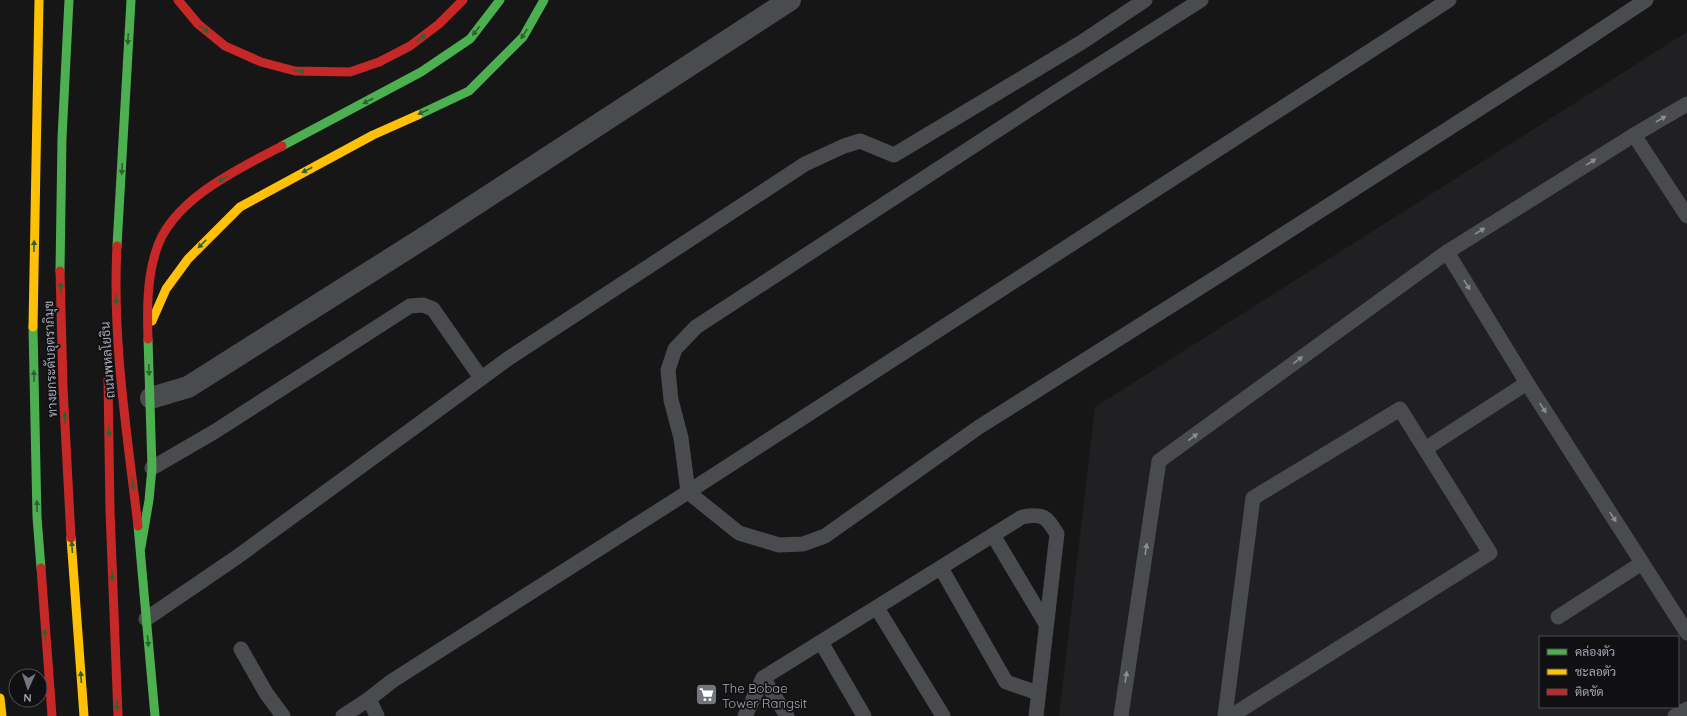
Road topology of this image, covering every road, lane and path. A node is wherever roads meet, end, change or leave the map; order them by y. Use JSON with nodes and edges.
{"nodes":[{"id":1,"x":39,"y":0,"type":"edge"},
{"id":2,"x":69,"y":0,"type":"edge"},
{"id":3,"x":130,"y":0,"type":"edge"},
{"id":4,"x":178,"y":0,"type":"edge"},
{"id":5,"x":463,"y":0,"type":"edge"},
{"id":6,"x":500,"y":0,"type":"edge"},
{"id":7,"x":544,"y":0,"type":"edge"},
{"id":8,"x":790,"y":0,"type":"edge"},
{"id":9,"x":1145,"y":0,"type":"edge"},
{"id":10,"x":1201,"y":0,"type":"edge"},
{"id":11,"x":1449,"y":0,"type":"edge"},
{"id":12,"x":1646,"y":0,"type":"edge"},
{"id":13,"x":1687,"y":104,"type":"edge"},
{"id":14,"x":1634,"y":135,"type":"junction"},
{"id":15,"x":1687,"y":216,"type":"edge"},
{"id":16,"x":108,"y":234,"type":"dead end"},
{"id":17,"x":1447,"y":252,"type":"junction"},
{"id":18,"x":107,"y":321,"type":"dead end"},
{"id":19,"x":148,"y":331,"type":"junction"},
{"id":20,"x":108,"y":369,"type":"dead end"},
{"id":21,"x":481,"y":378,"type":"junction"},
{"id":22,"x":1527,"y":383,"type":"junction"},
{"id":23,"x":151,"y":398,"type":"junction"},
{"id":24,"x":1425,"y":448,"type":"junction"},
{"id":25,"x":152,"y":468,"type":"junction"},
{"id":26,"x":688,"y":492,"type":"junction"},
{"id":27,"x":993,"y":535,"type":"junction"},
{"id":28,"x":141,"y":546,"type":"junction"},
{"id":29,"x":1642,"y":563,"type":"junction"},
{"id":30,"x":941,"y":568,"type":"junction"},
{"id":31,"x":877,"y":608,"type":"junction"},
{"id":32,"x":1558,"y":617,"type":"dead end"},
{"id":33,"x":146,"y":619,"type":"junction"},
{"id":34,"x":1046,"y":624,"type":"junction"},
{"id":35,"x":1687,"y":634,"type":"edge"},
{"id":36,"x":821,"y":642,"type":"junction"},
{"id":37,"x":241,"y":649,"type":"dead end"},
{"id":38,"x":763,"y":678,"type":"junction"},
{"id":39,"x":1038,"y":693,"type":"junction"},
{"id":40,"x":0,"y":698,"type":"edge"},
{"id":41,"x":369,"y":699,"type":"junction"},
{"id":42,"x":1687,"y":709,"type":"edge"},
{"id":43,"x":2,"y":716,"type":"edge"},
{"id":44,"x":52,"y":716,"type":"edge"},
{"id":45,"x":84,"y":716,"type":"edge"},
{"id":46,"x":118,"y":716,"type":"edge"},
{"id":47,"x":155,"y":716,"type":"edge"},
{"id":48,"x":283,"y":716,"type":"edge"},
{"id":49,"x":343,"y":716,"type":"edge"},
{"id":50,"x":377,"y":716,"type":"edge"},
{"id":51,"x":745,"y":716,"type":"edge"},
{"id":52,"x":787,"y":716,"type":"edge"},
{"id":53,"x":864,"y":716,"type":"edge"},
{"id":54,"x":943,"y":716,"type":"edge"},
{"id":55,"x":1036,"y":716,"type":"edge"},
{"id":56,"x":1121,"y":716,"type":"edge"},
{"id":57,"x":1225,"y":716,"type":"edge"},
{"id":58,"x":1231,"y":716,"type":"edge"},
{"id":59,"x":1676,"y":716,"type":"edge"}],
"edges":[{"from":44,"to":1,"type":"main road","one_way":true},
{"from":45,"to":2,"type":"main road","name":"ทางยกระดับอุตราภิมุข","one_way":true},
{"from":3,"to":28,"type":"main road","name":"ถนนพหลโยธิน","one_way":true},
{"from":4,"to":5,"type":"main road","one_way":true},
{"from":6,"to":19,"type":"main road","one_way":true},
{"from":7,"to":19,"type":"main road","one_way":true},
{"from":8,"to":23,"type":"street"},
{"from":9,"to":21,"type":"lane"},
{"from":10,"to":26,"type":"lane"},
{"from":11,"to":26,"type":"lane"},
{"from":12,"to":26,"type":"lane"},
{"from":14,"to":13,"type":"lane","one_way":true},
{"from":14,"to":15,"type":"lane"},
{"from":17,"to":14,"type":"lane","one_way":true},
{"from":16,"to":18,"type":"main road"},
{"from":17,"to":22,"type":"lane","one_way":true},
{"from":56,"to":17,"type":"lane","one_way":true},
{"from":19,"to":23,"type":"main road","one_way":true},
{"from":20,"to":46,"type":"main road","one_way":true},
{"from":21,"to":25,"type":"lane"},
{"from":21,"to":33,"type":"lane"},
{"from":22,"to":24,"type":"lane"},
{"from":22,"to":29,"type":"lane","one_way":true},
{"from":23,"to":25,"type":"main road"},
{"from":24,"to":57,"type":"lane"},
{"from":24,"to":58,"type":"lane"},
{"from":25,"to":28,"type":"main road"},
{"from":26,"to":41,"type":"lane"},
{"from":27,"to":30,"type":"lane"},
{"from":27,"to":34,"type":"lane"},
{"from":27,"to":34,"type":"lane"},
{"from":28,"to":33,"type":"main road","name":"ถนนพหลโยธิน"},
{"from":29,"to":32,"type":"lane"},
{"from":29,"to":35,"type":"lane"},
{"from":30,"to":31,"type":"lane"},
{"from":30,"to":39,"type":"lane"},
{"from":31,"to":36,"type":"lane"},
{"from":31,"to":54,"type":"lane"},
{"from":33,"to":47,"type":"main road","name":"ถนนพหลโยธิน","one_way":true},
{"from":34,"to":39,"type":"lane"},
{"from":36,"to":38,"type":"lane"},
{"from":36,"to":53,"type":"lane"},
{"from":37,"to":48,"type":"lane"},
{"from":38,"to":51,"type":"lane"},
{"from":38,"to":52,"type":"lane"},
{"from":39,"to":55,"type":"lane"},
{"from":40,"to":43,"type":"main road"},
{"from":41,"to":49,"type":"lane"},
{"from":41,"to":50,"type":"lane"},
{"from":42,"to":59,"type":"lane"}]}
